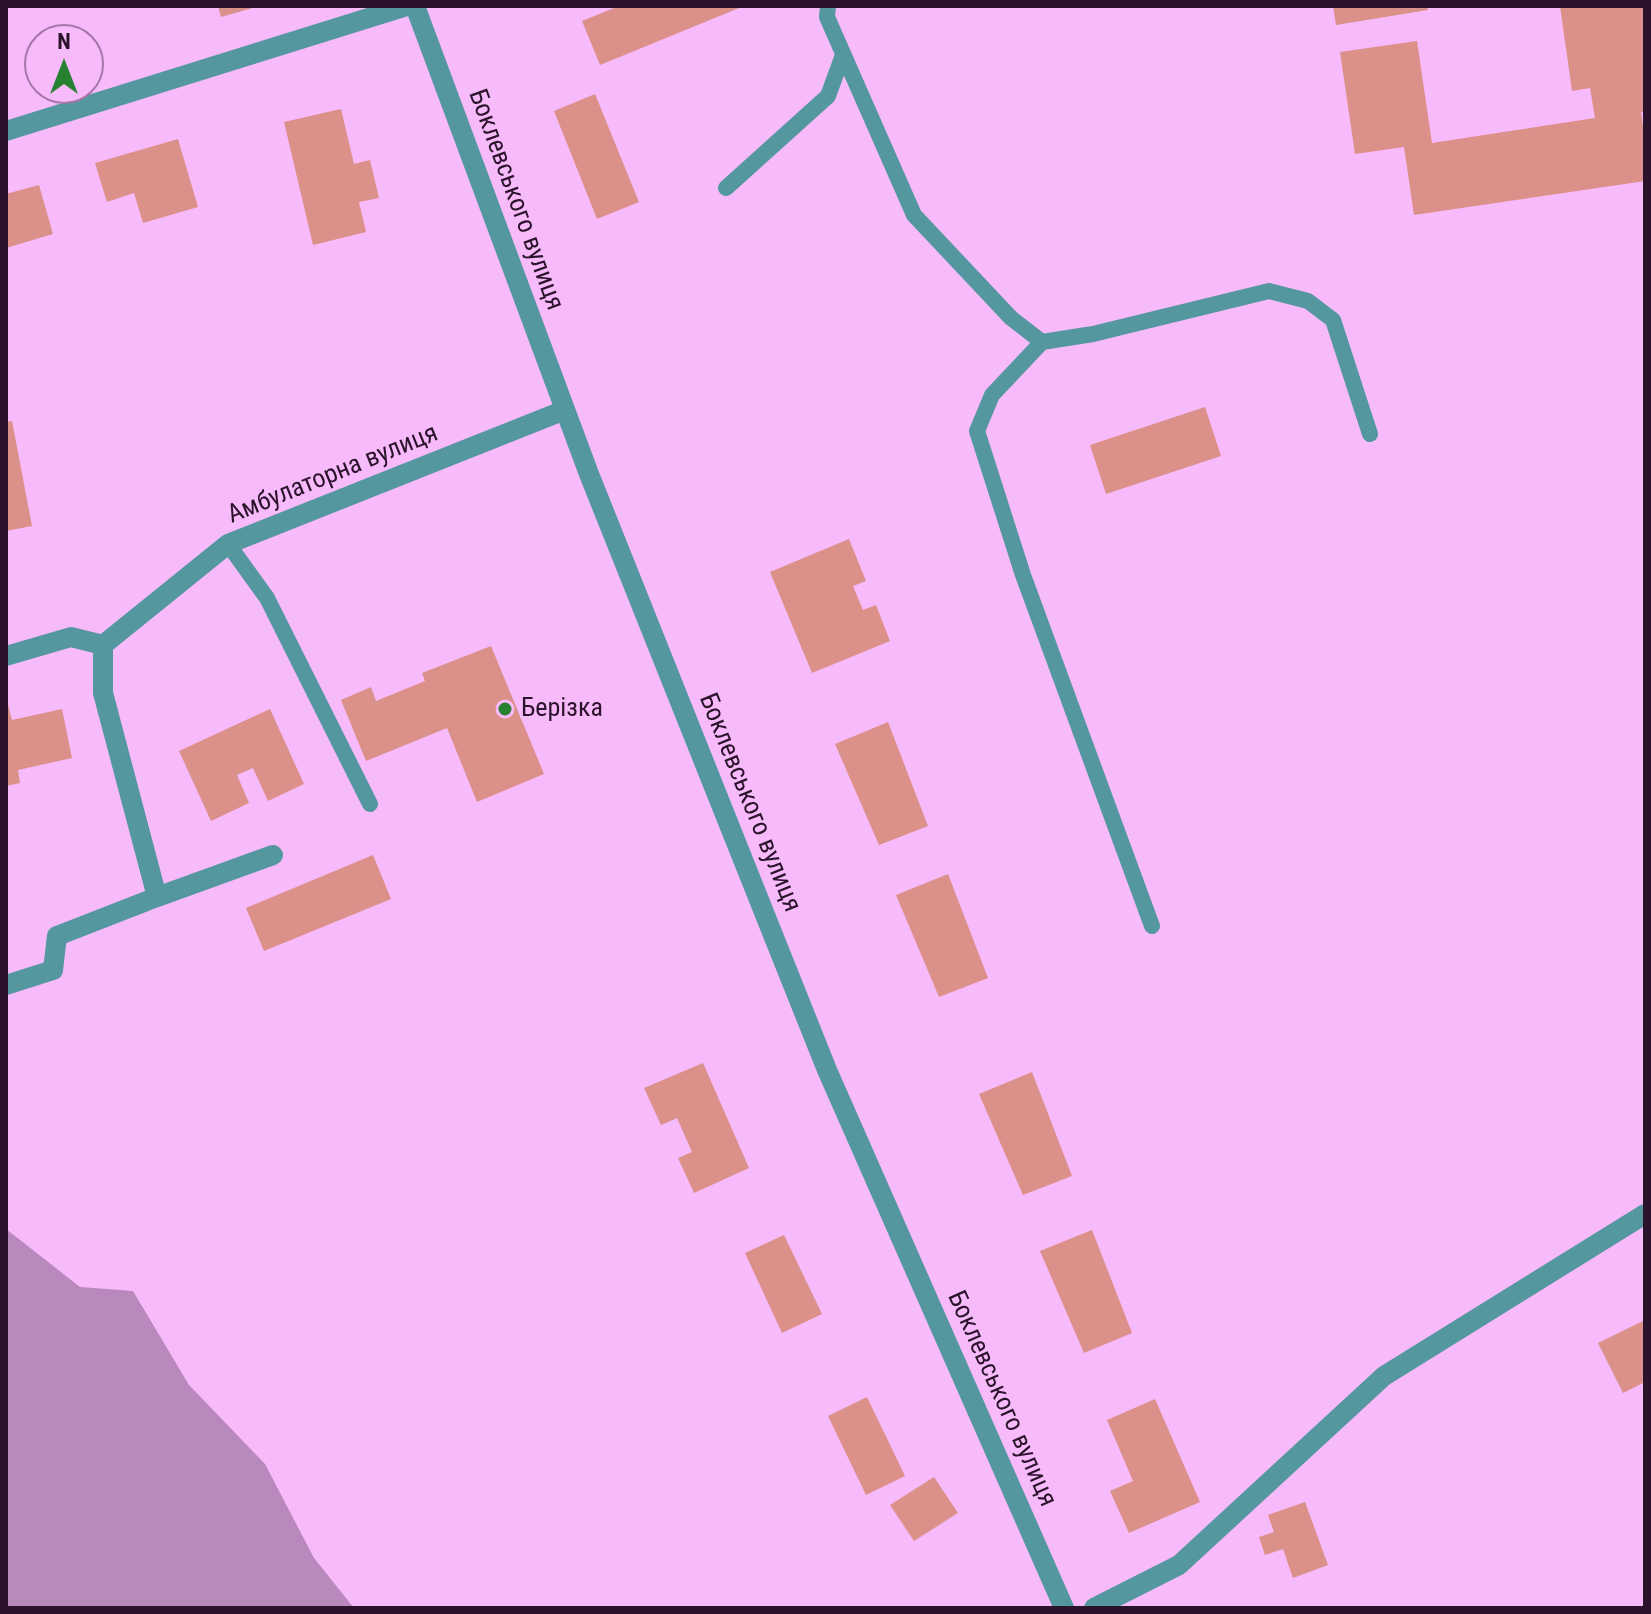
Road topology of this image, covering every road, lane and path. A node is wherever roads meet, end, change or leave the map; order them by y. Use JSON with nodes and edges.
{"nodes":[{"id":1,"x":407,"y":6,"type":"edge"},
{"id":2,"x":415,"y":6,"type":"edge"},
{"id":3,"x":828,"y":6,"type":"edge"},
{"id":4,"x":843,"y":55,"type":"junction"},
{"id":5,"x":6,"y":131,"type":"edge"},
{"id":6,"x":726,"y":188,"type":"dead end"},
{"id":7,"x":1042,"y":342,"type":"junction"},
{"id":8,"x":565,"y":410,"type":"junction"},
{"id":9,"x":1370,"y":434,"type":"dead end"},
{"id":10,"x":228,"y":544,"type":"junction"},
{"id":11,"x":103,"y":645,"type":"junction"},
{"id":12,"x":6,"y":656,"type":"edge"},
{"id":13,"x":370,"y":804,"type":"dead end"},
{"id":14,"x":273,"y":855,"type":"dead end"},
{"id":15,"x":157,"y":897,"type":"junction"},
{"id":16,"x":1152,"y":926,"type":"dead end"},
{"id":17,"x":6,"y":985,"type":"edge"},
{"id":18,"x":1645,"y":1214,"type":"edge"},
{"id":19,"x":1064,"y":1608,"type":"edge"},
{"id":20,"x":1094,"y":1608,"type":"edge"}],
"edges":[{"from":1,"to":5,"type":"street"},
{"from":2,"to":8,"type":"street","name":"Боклевського вулиця"},
{"from":3,"to":4,"type":"lane"},
{"from":4,"to":6,"type":"lane"},
{"from":4,"to":7,"type":"lane"},
{"from":7,"to":9,"type":"lane"},
{"from":7,"to":16,"type":"lane"},
{"from":8,"to":10,"type":"street","name":"Амбулаторна вулиця"},
{"from":8,"to":19,"type":"street","name":"Боклевського вулиця"},
{"from":10,"to":11,"type":"street","name":"Амбулаторна вулиця"},
{"from":10,"to":13,"type":"lane"},
{"from":11,"to":12,"type":"street"},
{"from":11,"to":15,"type":"street"},
{"from":14,"to":15,"type":"street"},
{"from":15,"to":17,"type":"street"},
{"from":18,"to":20,"type":"street"}]}
